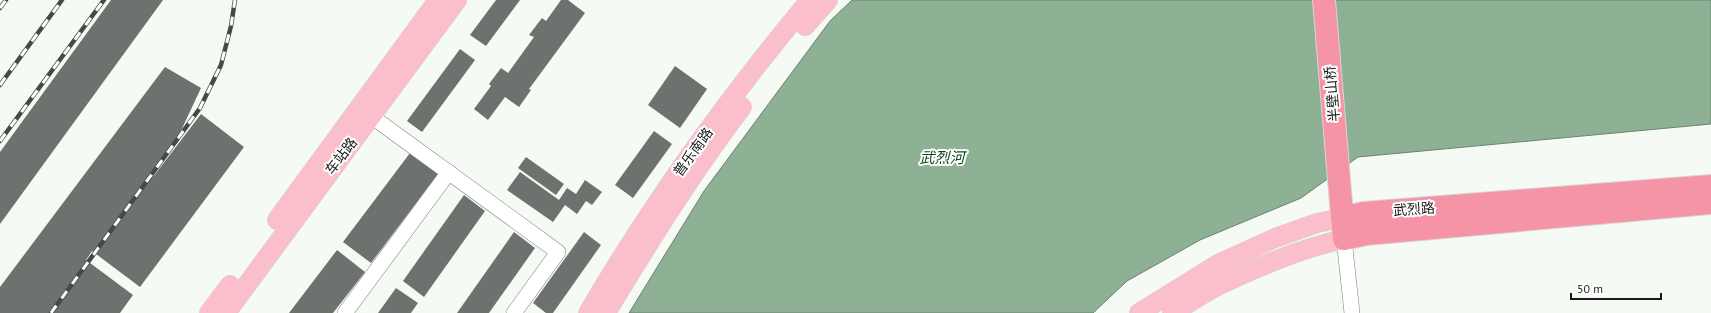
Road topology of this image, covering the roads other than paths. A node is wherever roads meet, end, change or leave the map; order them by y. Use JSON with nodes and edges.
{"nodes":[{"id":1,"x":438,"y":0,"type":"edge"},
{"id":2,"x":457,"y":0,"type":"edge"},
{"id":3,"x":810,"y":0,"type":"edge"},
{"id":4,"x":828,"y":0,"type":"edge"},
{"id":5,"x":1324,"y":0,"type":"edge"},
{"id":6,"x":371,"y":116,"type":"junction"},
{"id":7,"x":449,"y":172,"type":"junction"},
{"id":8,"x":1711,"y":186,"type":"edge"},
{"id":9,"x":1711,"y":203,"type":"edge"},
{"id":10,"x":1342,"y":218,"type":"junction"},
{"id":11,"x":1344,"y":239,"type":"junction"},
{"id":12,"x":209,"y":313,"type":"edge"},
{"id":13,"x":226,"y":313,"type":"edge"},
{"id":14,"x":345,"y":313,"type":"edge"},
{"id":15,"x":514,"y":313,"type":"edge"},
{"id":16,"x":588,"y":313,"type":"edge"},
{"id":17,"x":606,"y":313,"type":"edge"},
{"id":18,"x":1139,"y":313,"type":"edge"},
{"id":19,"x":1172,"y":313,"type":"edge"},
{"id":20,"x":1352,"y":313,"type":"edge"}],
"edges":[{"from":1,"to":12,"type":"main road","name":"车站路"},
{"from":2,"to":6,"type":"main road","name":"车站路"},
{"from":3,"to":16,"type":"main road","name":"普乐南路"},
{"from":4,"to":17,"type":"main road","name":"普乐南路"},
{"from":5,"to":10,"type":"highway","name":"半壁山桥"},
{"from":6,"to":7,"type":"street"},
{"from":6,"to":13,"type":"main road","name":"车站路"},
{"from":7,"to":14,"type":"street"},
{"from":7,"to":15,"type":"street"},
{"from":8,"to":10,"type":"highway","name":"武烈路"},
{"from":9,"to":11,"type":"highway","name":"武烈路"},
{"from":10,"to":11,"type":"highway","name":"半壁山桥"},
{"from":10,"to":18,"type":"main road","name":"武烈路"},
{"from":11,"to":19,"type":"main road","name":"武烈路"},
{"from":11,"to":20,"type":"street"}]}
